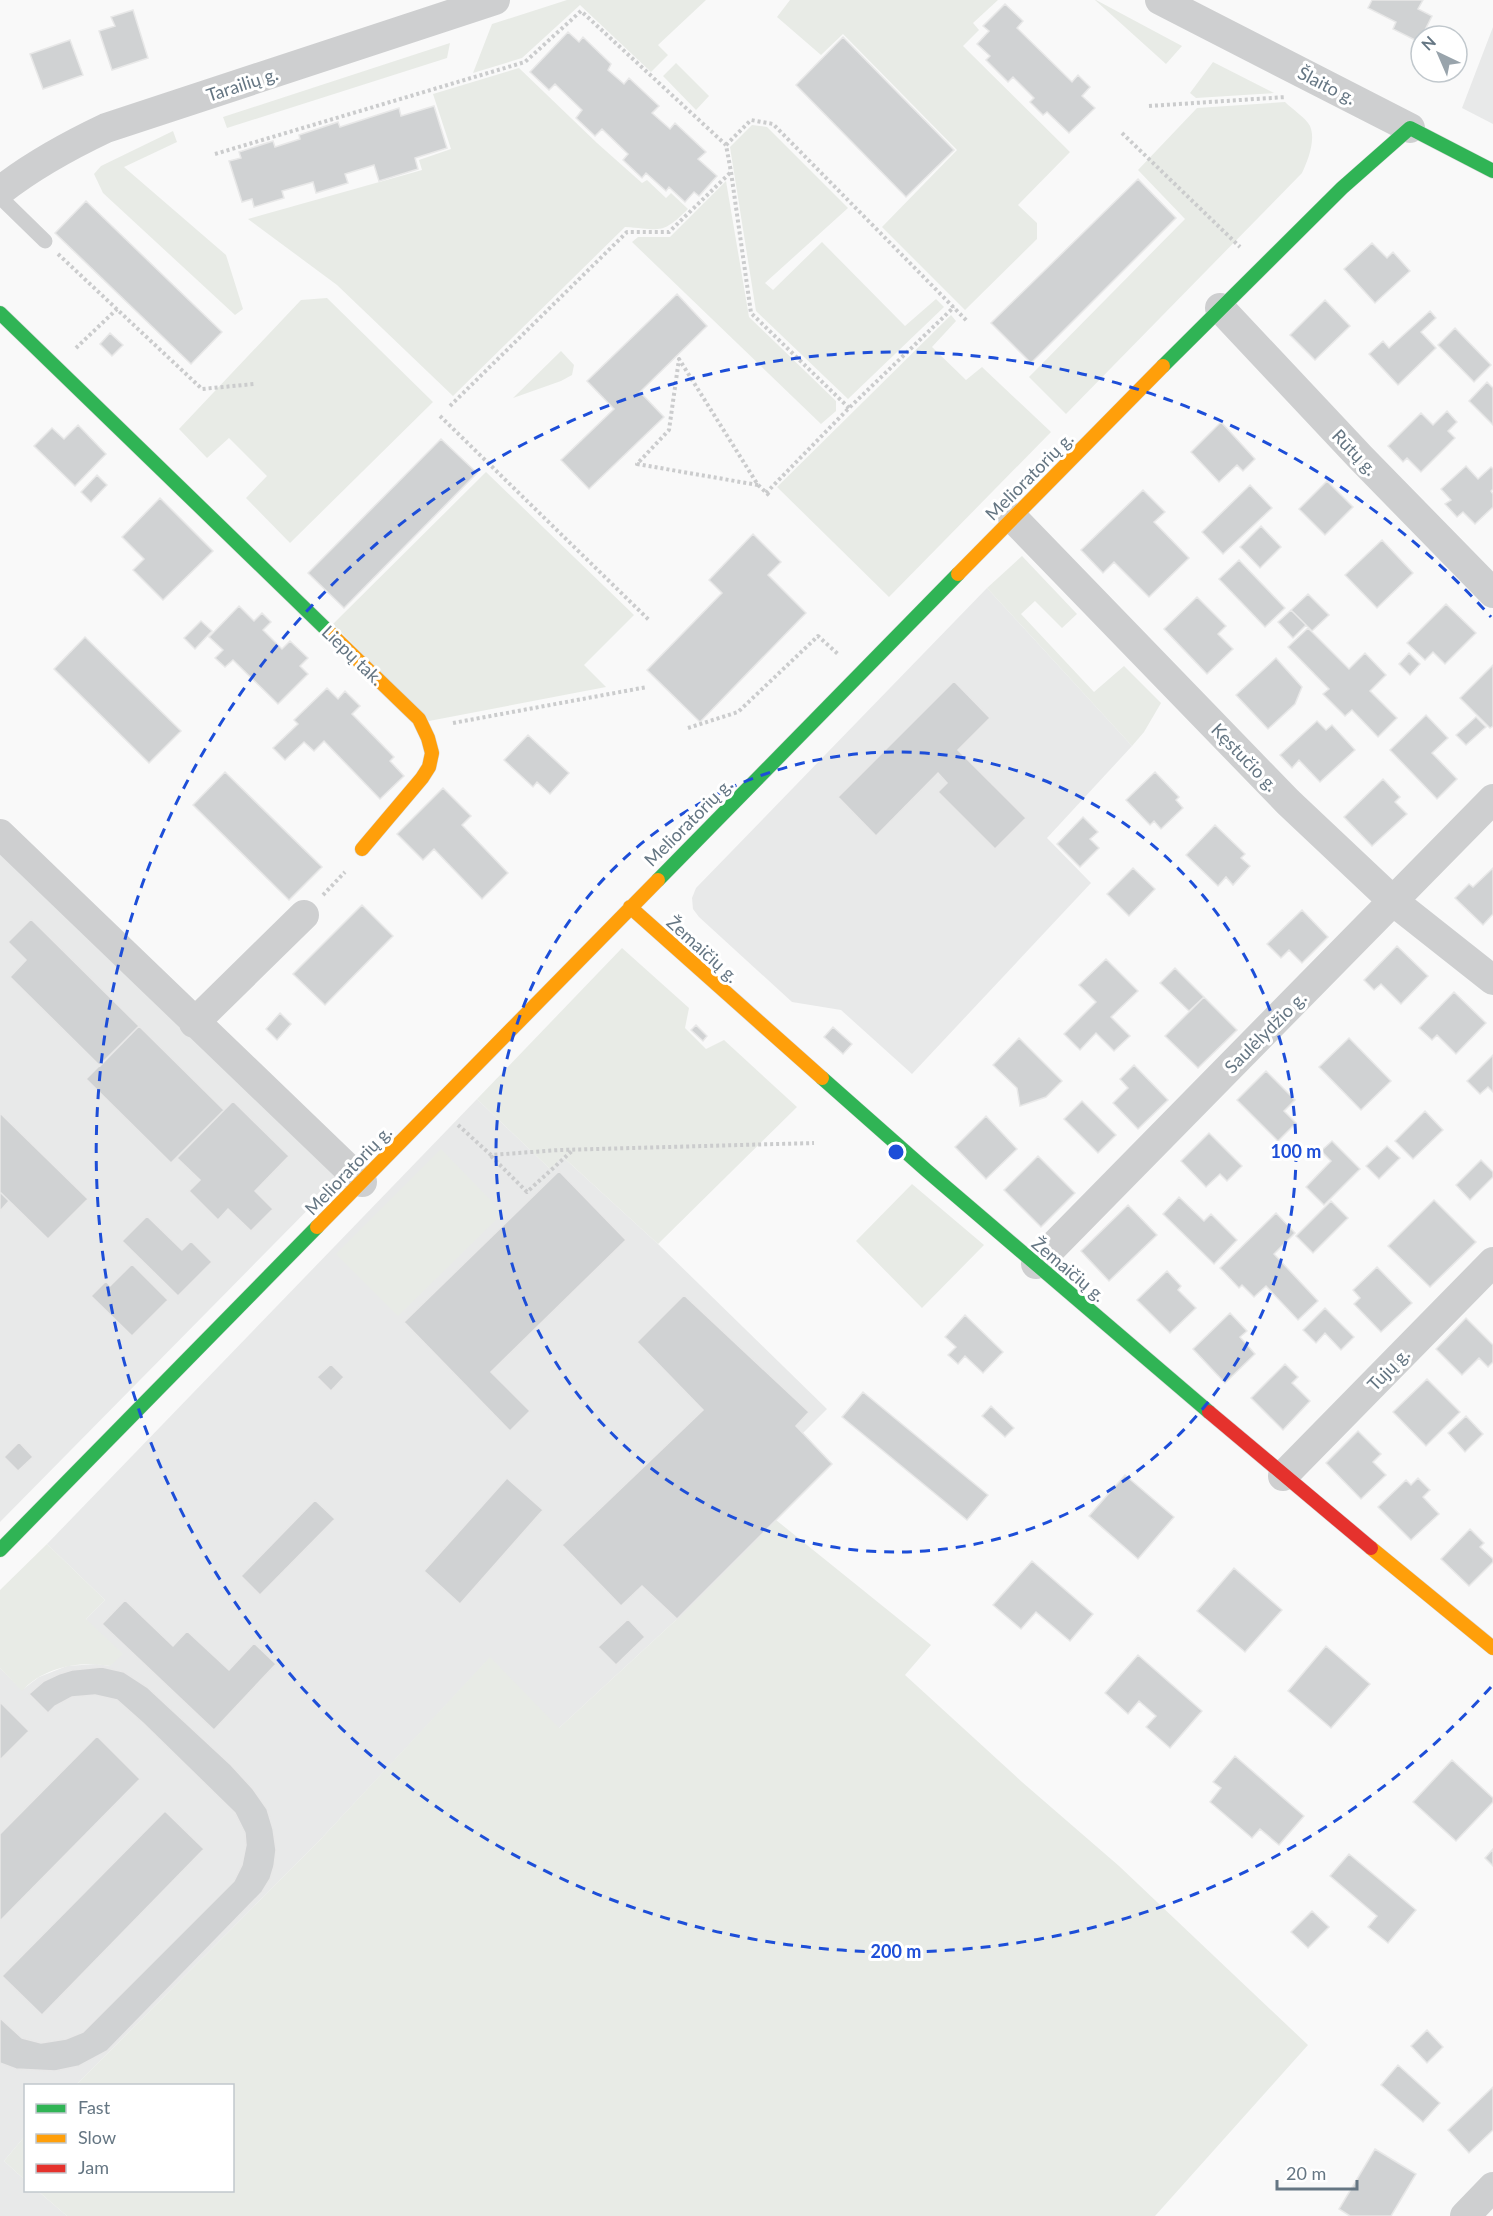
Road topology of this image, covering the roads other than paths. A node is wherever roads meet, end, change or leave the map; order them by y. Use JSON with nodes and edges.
{"nodes":[{"id":1,"x":495,"y":0,"type":"edge"},
{"id":2,"x":1160,"y":0,"type":"edge"},
{"id":3,"x":1410,"y":129,"type":"junction"},
{"id":4,"x":1493,"y":171,"type":"edge"},
{"id":5,"x":0,"y":190,"type":"edge"},
{"id":6,"x":0,"y":197,"type":"edge"},
{"id":7,"x":45,"y":241,"type":"road end"},
{"id":8,"x":1220,"y":308,"type":"junction"},
{"id":9,"x":0,"y":313,"type":"edge"},
{"id":10,"x":1013,"y":518,"type":"junction"},
{"id":11,"x":1493,"y":593,"type":"edge"},
{"id":12,"x":1493,"y":799,"type":"edge"},
{"id":13,"x":0,"y":834,"type":"edge"},
{"id":14,"x":362,"y":849,"type":"road end"},
{"id":15,"x":1393,"y":901,"type":"junction"},
{"id":16,"x":630,"y":907,"type":"junction"},
{"id":17,"x":304,"y":915,"type":"road end"},
{"id":18,"x":1493,"y":980,"type":"edge"},
{"id":19,"x":194,"y":1023,"type":"junction"},
{"id":20,"x":362,"y":1182,"type":"junction"},
{"id":21,"x":1493,"y":1262,"type":"edge"},
{"id":22,"x":1036,"y":1264,"type":"junction"},
{"id":23,"x":1283,"y":1476,"type":"junction"},
{"id":24,"x":0,"y":1550,"type":"edge"},
{"id":25,"x":1493,"y":1648,"type":"edge"},
{"id":26,"x":1493,"y":2187,"type":"edge"},
{"id":27,"x":1465,"y":2216,"type":"edge"}],
"edges":[{"from":1,"to":5,"type":"street","name":"Tarailių g."},
{"from":2,"to":3,"type":"street","name":"Šlaito g."},
{"from":3,"to":4,"type":"main road","name":"Šlaito g."},
{"from":3,"to":8,"type":"main road","name":"Melioratorių g."},
{"from":6,"to":7,"type":"lane"},
{"from":8,"to":10,"type":"main road","name":"Melioratorių g."},
{"from":8,"to":11,"type":"street","name":"Rūtų g."},
{"from":9,"to":14,"type":"main road","name":"Liepų tak."},
{"from":10,"to":15,"type":"street","name":"Kęstučio g."},
{"from":10,"to":16,"type":"main road","name":"Melioratorių g."},
{"from":12,"to":15,"type":"street","name":"Saulėlydžio g."},
{"from":13,"to":19,"type":"street"},
{"from":15,"to":18,"type":"street","name":"Kęstučio g."},
{"from":15,"to":22,"type":"street","name":"Saulėlydžio g."},
{"from":16,"to":20,"type":"main road","name":"Melioratorių g."},
{"from":16,"to":22,"type":"main road","name":"Žemaičių g."},
{"from":17,"to":19,"type":"street"},
{"from":19,"to":20,"type":"street"},
{"from":20,"to":24,"type":"main road","name":"Melioratorių g."},
{"from":21,"to":23,"type":"street","name":"Tujų g."},
{"from":22,"to":23,"type":"main road","name":"Žemaičių g."},
{"from":23,"to":25,"type":"main road","name":"Žemaičių g."},
{"from":26,"to":27,"type":"street"}]}
